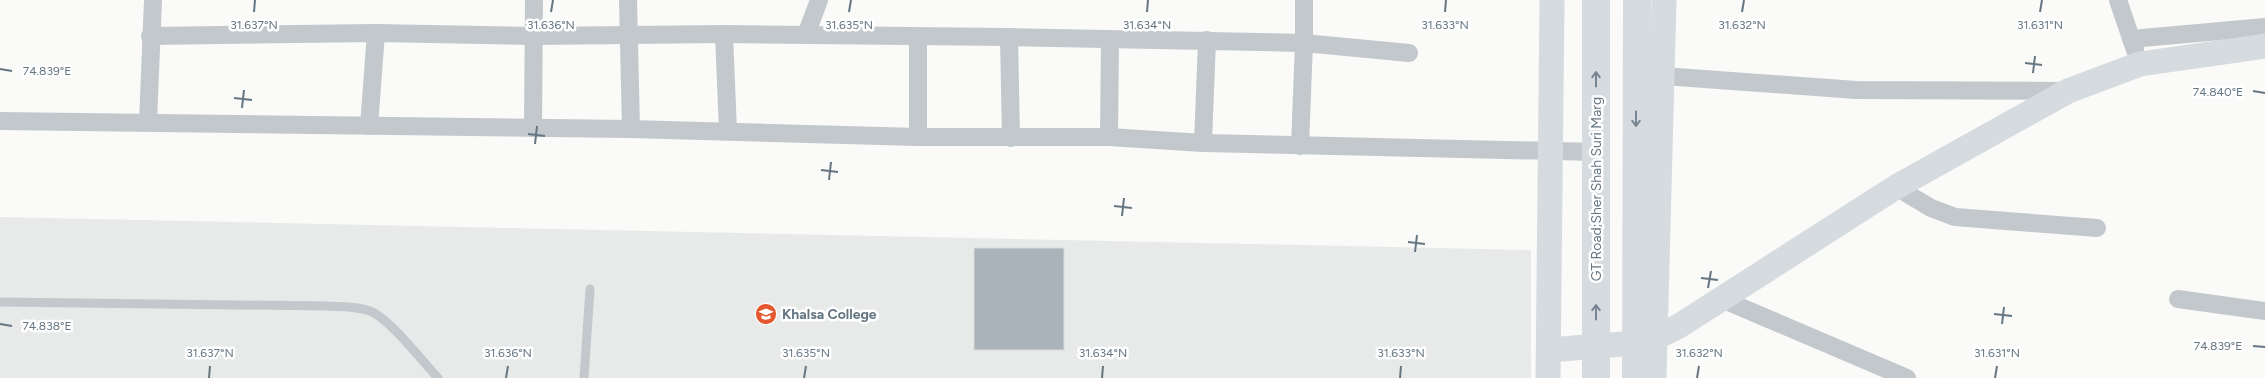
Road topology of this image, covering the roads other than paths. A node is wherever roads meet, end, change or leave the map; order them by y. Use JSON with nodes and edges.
{"nodes":[{"id":1,"x":153,"y":0,"type":"edge"},
{"id":2,"x":534,"y":0,"type":"edge"},
{"id":3,"x":628,"y":0,"type":"edge"},
{"id":4,"x":818,"y":0,"type":"edge"},
{"id":5,"x":1304,"y":0,"type":"edge"},
{"id":6,"x":1552,"y":0,"type":"edge"},
{"id":7,"x":1596,"y":0,"type":"edge"},
{"id":8,"x":1637,"y":0,"type":"edge"},
{"id":9,"x":1664,"y":0,"type":"edge"},
{"id":10,"x":2118,"y":0,"type":"edge"},
{"id":11,"x":2265,"y":26,"type":"edge"},
{"id":12,"x":376,"y":33,"type":"junction"},
{"id":13,"x":724,"y":34,"type":"junction"},
{"id":14,"x":806,"y":35,"type":"junction"},
{"id":15,"x":150,"y":36,"type":"junction"},
{"id":16,"x":534,"y":36,"type":"junction"},
{"id":17,"x":629,"y":36,"type":"junction"},
{"id":18,"x":918,"y":37,"type":"junction"},
{"id":19,"x":1009,"y":37,"type":"junction"},
{"id":20,"x":1110,"y":38,"type":"junction"},
{"id":21,"x":2131,"y":39,"type":"junction"},
{"id":22,"x":1207,"y":40,"type":"junction"},
{"id":23,"x":1304,"y":43,"type":"junction"},
{"id":24,"x":2265,"y":46,"type":"edge"},
{"id":25,"x":1408,"y":54,"type":"dead end"},
{"id":26,"x":2140,"y":64,"type":"junction"},
{"id":27,"x":1663,"y":76,"type":"junction"},
{"id":28,"x":2068,"y":92,"type":"junction"},
{"id":29,"x":0,"y":121,"type":"edge"},
{"id":30,"x":148,"y":122,"type":"junction"},
{"id":31,"x":369,"y":126,"type":"junction"},
{"id":32,"x":533,"y":128,"type":"junction"},
{"id":33,"x":631,"y":129,"type":"junction"},
{"id":34,"x":728,"y":131,"type":"junction"},
{"id":35,"x":918,"y":137,"type":"junction"},
{"id":36,"x":1011,"y":138,"type":"junction"},
{"id":37,"x":1109,"y":138,"type":"junction"},
{"id":38,"x":1203,"y":143,"type":"junction"},
{"id":39,"x":1300,"y":146,"type":"junction"},
{"id":40,"x":1550,"y":152,"type":"junction"},
{"id":41,"x":1596,"y":152,"type":"junction"},
{"id":42,"x":1896,"y":188,"type":"junction"},
{"id":43,"x":2097,"y":228,"type":"dead end"},
{"id":44,"x":590,"y":289,"type":"dead end"},
{"id":45,"x":2178,"y":299,"type":"dead end"},
{"id":46,"x":1724,"y":300,"type":"junction"},
{"id":47,"x":0,"y":302,"type":"edge"},
{"id":48,"x":2265,"y":311,"type":"edge"},
{"id":49,"x":1644,"y":341,"type":"junction"},
{"id":50,"x":1596,"y":346,"type":"junction"},
{"id":51,"x":1549,"y":350,"type":"junction"},
{"id":52,"x":1896,"y":376,"type":"edge"},
{"id":53,"x":438,"y":378,"type":"edge"},
{"id":54,"x":584,"y":378,"type":"edge"},
{"id":55,"x":1548,"y":378,"type":"edge"},
{"id":56,"x":1596,"y":378,"type":"edge"},
{"id":57,"x":1636,"y":378,"type":"edge"},
{"id":58,"x":1654,"y":378,"type":"edge"}],
"edges":[{"from":1,"to":15,"type":"street"},
{"from":2,"to":16,"type":"street"},
{"from":3,"to":17,"type":"street"},
{"from":4,"to":14,"type":"street"},
{"from":5,"to":23,"type":"street"},
{"from":6,"to":40,"type":"main road"},
{"from":41,"to":7,"type":"main road","name":"GT Road;Sher Shah Suri Marg","one_way":true},
{"from":8,"to":49,"type":"main road","one_way":true},
{"from":9,"to":27,"type":"main road"},
{"from":10,"to":21,"type":"street"},
{"from":11,"to":21,"type":"street"},
{"from":12,"to":15,"type":"street"},
{"from":12,"to":16,"type":"street"},
{"from":12,"to":31,"type":"street"},
{"from":13,"to":14,"type":"street"},
{"from":13,"to":17,"type":"street"},
{"from":13,"to":34,"type":"street"},
{"from":14,"to":18,"type":"street"},
{"from":15,"to":30,"type":"street"},
{"from":16,"to":17,"type":"street"},
{"from":16,"to":32,"type":"street"},
{"from":17,"to":33,"type":"street"},
{"from":18,"to":19,"type":"street"},
{"from":18,"to":35,"type":"street"},
{"from":19,"to":20,"type":"street"},
{"from":19,"to":36,"type":"street"},
{"from":20,"to":22,"type":"street"},
{"from":20,"to":37,"type":"street"},
{"from":21,"to":26,"type":"street"},
{"from":22,"to":23,"type":"street"},
{"from":22,"to":38,"type":"street"},
{"from":23,"to":25,"type":"street"},
{"from":23,"to":39,"type":"street"},
{"from":24,"to":26,"type":"main road"},
{"from":26,"to":28,"type":"main road"},
{"from":27,"to":28,"type":"street"},
{"from":27,"to":49,"type":"main road"},
{"from":28,"to":42,"type":"main road"},
{"from":29,"to":30,"type":"street"},
{"from":30,"to":31,"type":"street"},
{"from":31,"to":32,"type":"street"},
{"from":32,"to":33,"type":"street"},
{"from":33,"to":34,"type":"street"},
{"from":34,"to":35,"type":"street"},
{"from":35,"to":36,"type":"street"},
{"from":36,"to":37,"type":"street"},
{"from":37,"to":38,"type":"street"},
{"from":38,"to":39,"type":"street"},
{"from":39,"to":40,"type":"street"},
{"from":40,"to":41,"type":"street"},
{"from":40,"to":51,"type":"main road"},
{"from":50,"to":41,"type":"main road","name":"GT Road;Sher Shah Suri Marg","one_way":true},
{"from":42,"to":43,"type":"street"},
{"from":42,"to":46,"type":"main road"},
{"from":44,"to":54,"type":"lane"},
{"from":45,"to":48,"type":"street"},
{"from":46,"to":49,"type":"main road"},
{"from":46,"to":52,"type":"street"},
{"from":47,"to":53,"type":"lane"},
{"from":49,"to":50,"type":"main road"},
{"from":49,"to":57,"type":"main road"},
{"from":49,"to":58,"type":"main road"},
{"from":50,"to":51,"type":"main road"},
{"from":50,"to":56,"type":"main road","name":"GT Road;Sher Shah Suri Marg"},
{"from":51,"to":55,"type":"main road"}]}
